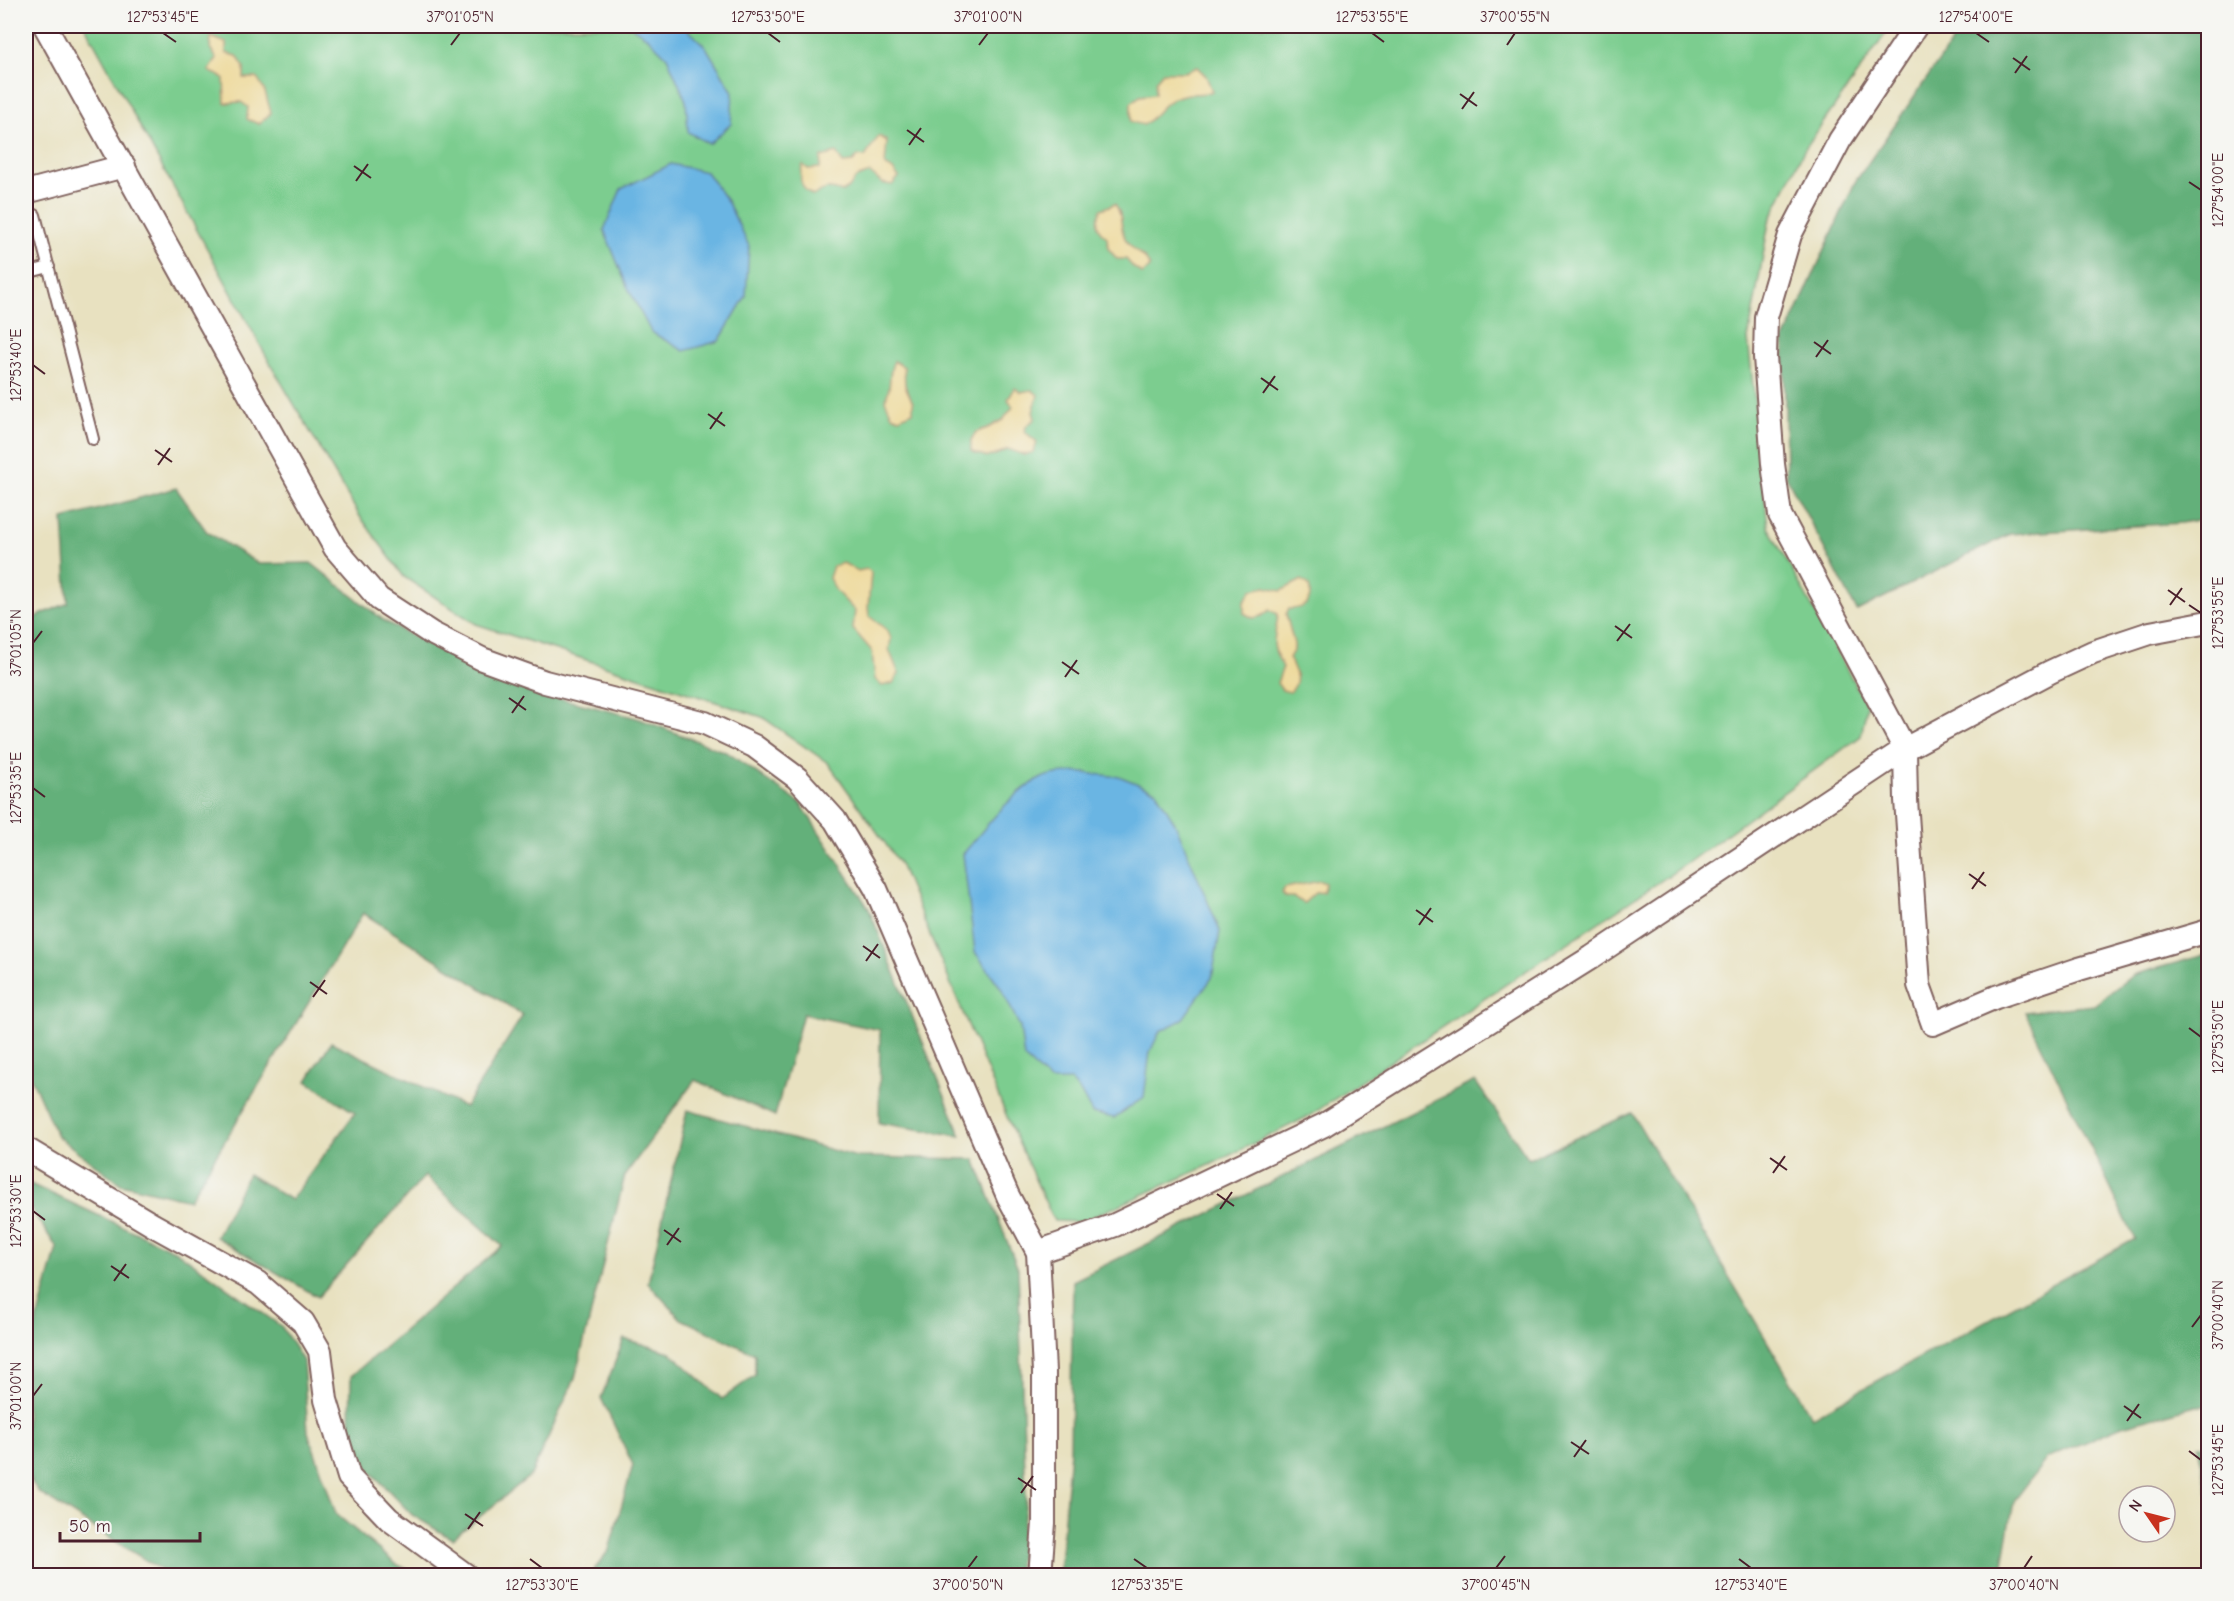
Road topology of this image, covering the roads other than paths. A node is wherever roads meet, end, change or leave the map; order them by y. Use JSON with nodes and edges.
{"nodes":[{"id":1,"x":45,"y":26,"type":"edge"},
{"id":2,"x":1916,"y":26,"type":"edge"},
{"id":3,"x":124,"y":166,"type":"junction"},
{"id":4,"x":26,"y":192,"type":"edge"},
{"id":5,"x":26,"y":217,"type":"edge"},
{"id":6,"x":49,"y":267,"type":"junction"},
{"id":7,"x":26,"y":273,"type":"edge"},
{"id":8,"x":93,"y":439,"type":"dead end"},
{"id":9,"x":2208,"y":622,"type":"edge"},
{"id":10,"x":1905,"y":749,"type":"junction"},
{"id":11,"x":2208,"y":931,"type":"edge"},
{"id":12,"x":26,"y":1149,"type":"edge"},
{"id":13,"x":1038,"y":1252,"type":"junction"},
{"id":14,"x":467,"y":1575,"type":"edge"},
{"id":15,"x":1041,"y":1575,"type":"edge"}],
"edges":[{"from":1,"to":3,"type":"street"},
{"from":2,"to":10,"type":"street"},
{"from":3,"to":4,"type":"street"},
{"from":3,"to":13,"type":"street"},
{"from":5,"to":6,"type":"lane"},
{"from":6,"to":7,"type":"lane"},
{"from":6,"to":8,"type":"lane"},
{"from":9,"to":10,"type":"street"},
{"from":10,"to":11,"type":"street"},
{"from":10,"to":13,"type":"street"},
{"from":12,"to":14,"type":"street"},
{"from":13,"to":15,"type":"street"}]}
